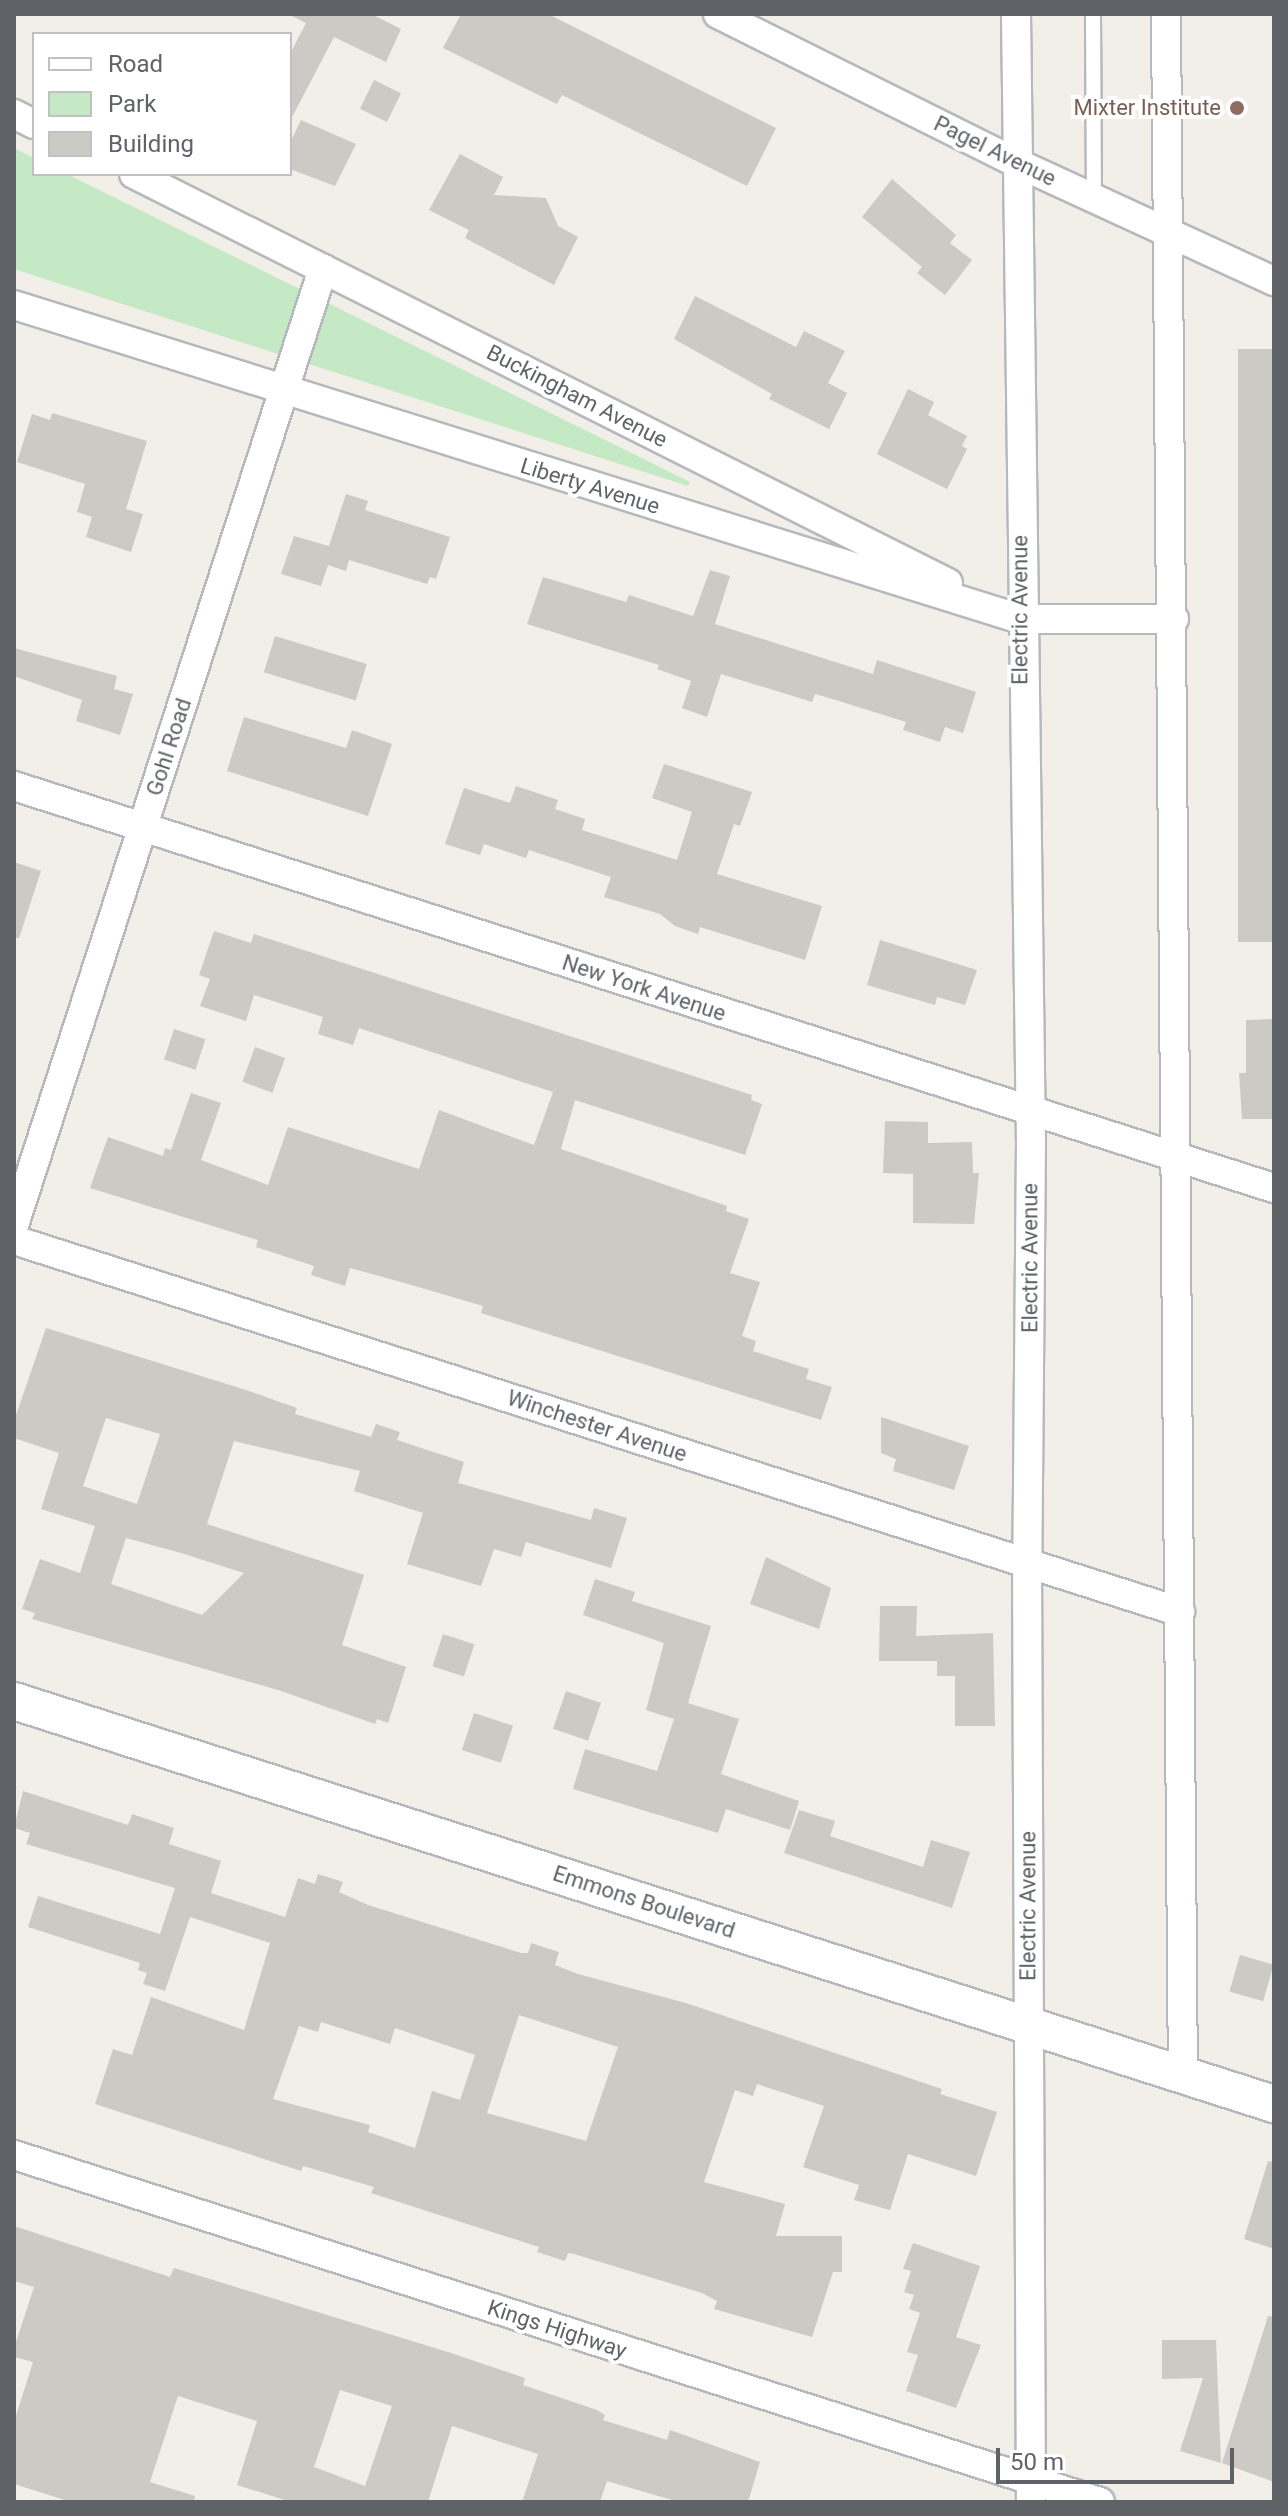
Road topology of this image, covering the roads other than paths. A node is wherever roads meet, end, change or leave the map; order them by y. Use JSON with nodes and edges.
{"nodes":[{"id":1,"x":718,"y":14,"type":"edge"},
{"id":2,"x":1016,"y":14,"type":"edge"},
{"id":3,"x":1093,"y":14,"type":"edge"},
{"id":4,"x":1166,"y":14,"type":"edge"},
{"id":5,"x":14,"y":114,"type":"edge"},
{"id":6,"x":32,"y":123,"type":"edge"},
{"id":7,"x":1017,"y":163,"type":"junction"},
{"id":8,"x":138,"y":176,"type":"edge"},
{"id":9,"x":1094,"y":198,"type":"junction"},
{"id":10,"x":1169,"y":233,"type":"junction"},
{"id":11,"x":323,"y":269,"type":"junction"},
{"id":12,"x":1274,"y":281,"type":"edge"},
{"id":13,"x":14,"y":305,"type":"edge"},
{"id":14,"x":284,"y":392,"type":"junction"},
{"id":15,"x":1020,"y":619,"type":"junction"},
{"id":16,"x":1174,"y":619,"type":"junction"},
{"id":17,"x":14,"y":786,"type":"edge"},
{"id":18,"x":143,"y":827,"type":"junction"},
{"id":19,"x":1029,"y":1111,"type":"junction"},
{"id":20,"x":1177,"y":1158,"type":"junction"},
{"id":21,"x":1274,"y":1188,"type":"edge"},
{"id":22,"x":14,"y":1225,"type":"edge"},
{"id":23,"x":14,"y":1240,"type":"edge"},
{"id":24,"x":1027,"y":1564,"type":"junction"},
{"id":25,"x":1180,"y":1612,"type":"junction"},
{"id":26,"x":14,"y":1701,"type":"edge"},
{"id":27,"x":1029,"y":2026,"type":"junction"},
{"id":28,"x":1183,"y":2075,"type":"junction"},
{"id":29,"x":1274,"y":2104,"type":"edge"},
{"id":30,"x":14,"y":2155,"type":"edge"},
{"id":31,"x":1031,"y":2491,"type":"edge"},
{"id":32,"x":1100,"y":2502,"type":"edge"}],
"edges":[{"from":1,"to":7,"type":"street","name":"Pagel Avenue"},
{"from":2,"to":7,"type":"street","name":"Electric Avenue"},
{"from":3,"to":9,"type":"lane"},
{"from":4,"to":10,"type":"street"},
{"from":5,"to":6,"type":"street"},
{"from":7,"to":9,"type":"street","name":"Pagel Avenue"},
{"from":7,"to":15,"type":"street","name":"Electric Avenue"},
{"from":8,"to":11,"type":"street","name":"Buckingham Avenue"},
{"from":9,"to":10,"type":"street","name":"Pagel Avenue"},
{"from":10,"to":12,"type":"street","name":"Pagel Avenue"},
{"from":10,"to":16,"type":"street"},
{"from":11,"to":14,"type":"street","name":"Gohl Road"},
{"from":11,"to":15,"type":"street","name":"Buckingham Avenue"},
{"from":13,"to":14,"type":"street","name":"Liberty Avenue"},
{"from":14,"to":15,"type":"street","name":"Liberty Avenue"},
{"from":14,"to":18,"type":"street","name":"Gohl Road"},
{"from":15,"to":16,"type":"street","name":"Liberty Avenue"},
{"from":15,"to":19,"type":"street","name":"Electric Avenue"},
{"from":16,"to":20,"type":"street"},
{"from":17,"to":18,"type":"street","name":"New York Avenue"},
{"from":18,"to":19,"type":"street","name":"New York Avenue"},
{"from":18,"to":22,"type":"street","name":"Gohl Road"},
{"from":19,"to":20,"type":"street","name":"New York Avenue"},
{"from":19,"to":24,"type":"street","name":"Electric Avenue"},
{"from":20,"to":21,"type":"street","name":"New York Avenue"},
{"from":20,"to":25,"type":"street"},
{"from":23,"to":24,"type":"street","name":"Winchester Avenue"},
{"from":24,"to":25,"type":"street","name":"Winchester Avenue"},
{"from":24,"to":27,"type":"street","name":"Electric Avenue"},
{"from":25,"to":28,"type":"street"},
{"from":26,"to":27,"type":"street","name":"Emmons Boulevard"},
{"from":27,"to":28,"type":"street","name":"Emmons Boulevard"},
{"from":27,"to":31,"type":"street","name":"Electric Avenue"},
{"from":28,"to":29,"type":"street","name":"Emmons Boulevard"},
{"from":30,"to":31,"type":"street","name":"Kings Highway"},
{"from":31,"to":32,"type":"street","name":"Kings Highway"}]}
